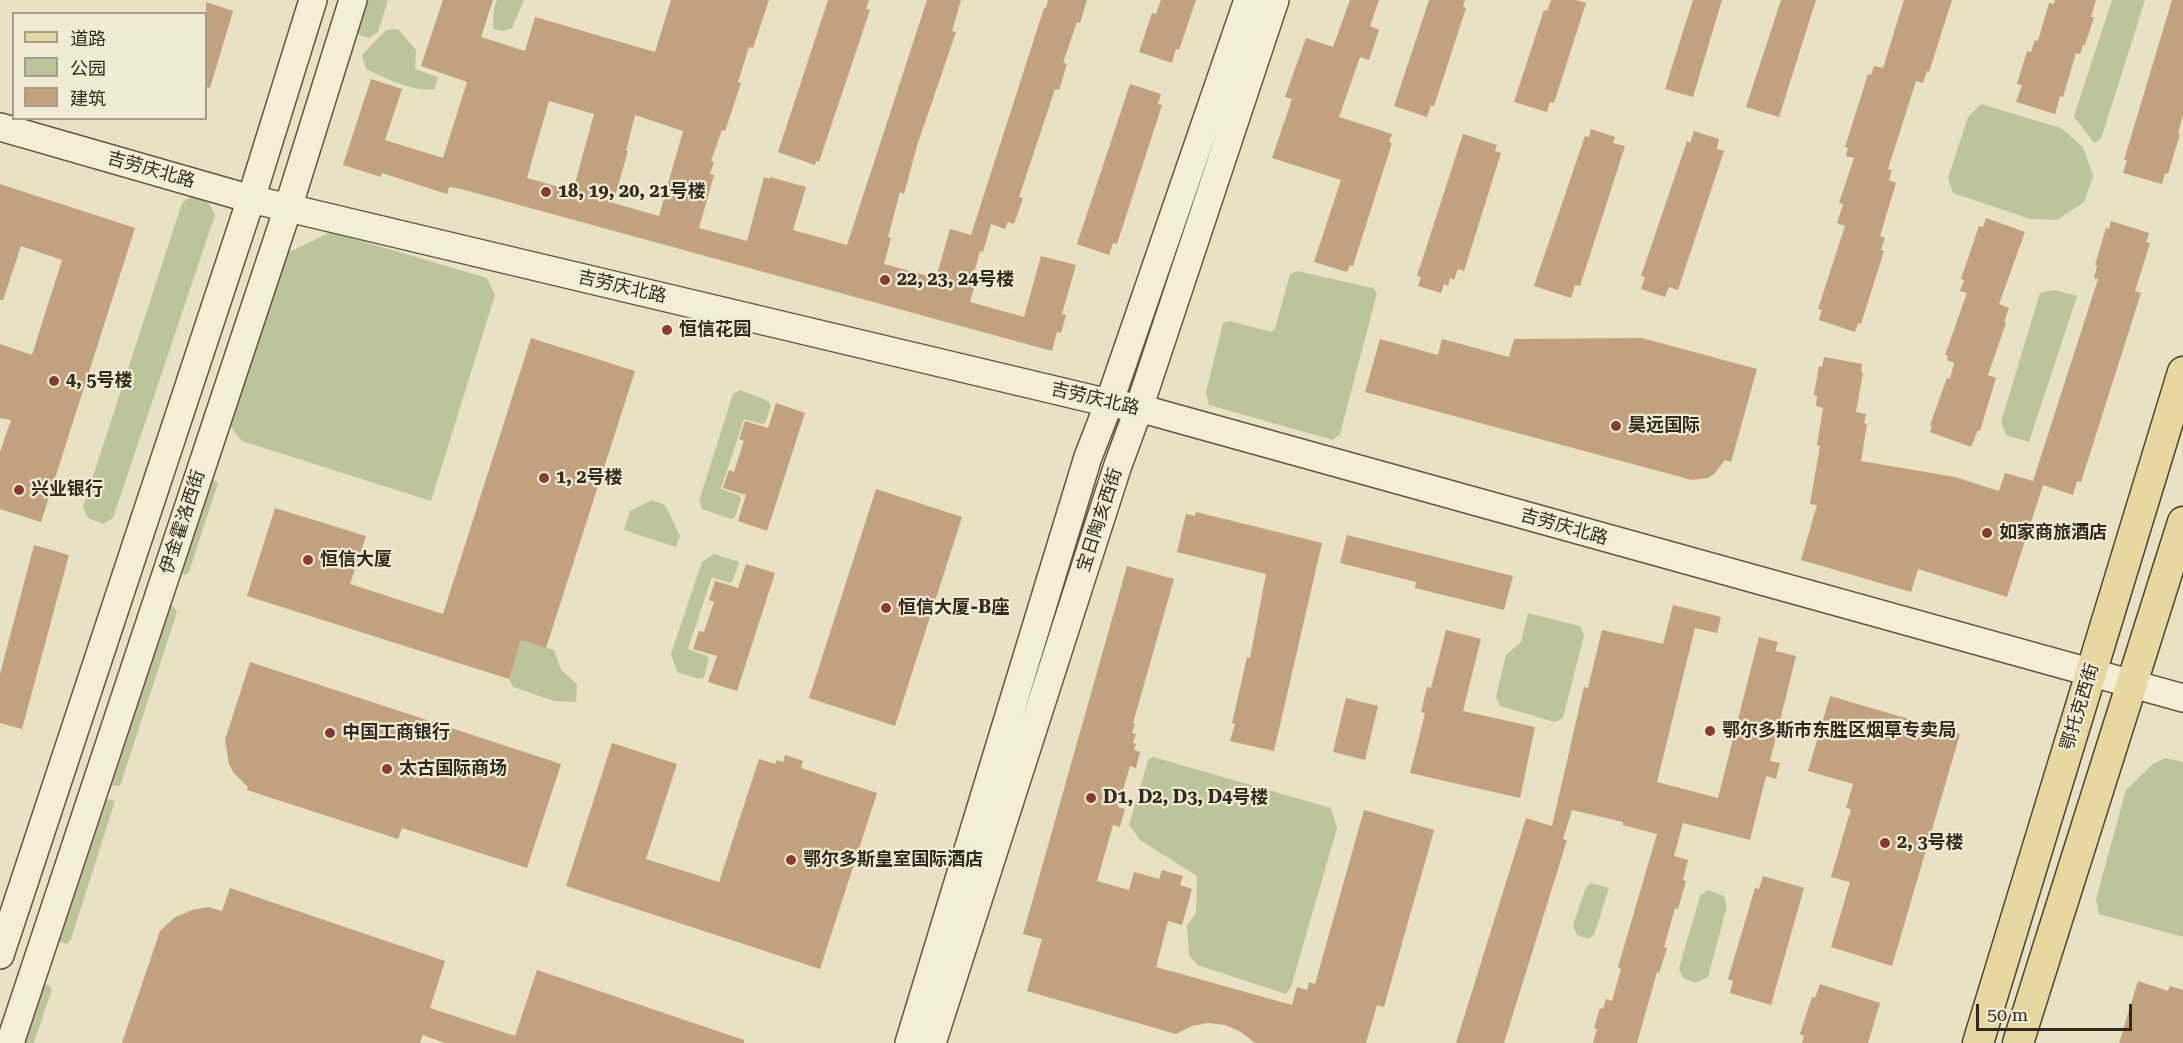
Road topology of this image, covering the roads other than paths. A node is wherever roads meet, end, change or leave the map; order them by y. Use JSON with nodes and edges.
{"nodes":[{"id":1,"x":312,"y":0,"type":"edge"},
{"id":2,"x":353,"y":0,"type":"edge"},
{"id":3,"x":1248,"y":0,"type":"edge"},
{"id":4,"x":1275,"y":0,"type":"edge"},
{"id":5,"x":0,"y":127,"type":"edge"},
{"id":6,"x":251,"y":199,"type":"junction"},
{"id":7,"x":288,"y":208,"type":"junction"},
{"id":8,"x":2183,"y":372,"type":"edge"},
{"id":9,"x":1109,"y":403,"type":"junction"},
{"id":10,"x":1139,"y":408,"type":"junction"},
{"id":11,"x":2183,"y":522,"type":"edge"},
{"id":12,"x":2091,"y":674,"type":"junction"},
{"id":13,"x":2134,"y":683,"type":"junction"},
{"id":14,"x":2183,"y":698,"type":"edge"},
{"id":15,"x":0,"y":955,"type":"edge"},
{"id":16,"x":10,"y":1043,"type":"edge"},
{"id":17,"x":909,"y":1043,"type":"edge"},
{"id":18,"x":932,"y":1043,"type":"edge"},
{"id":19,"x":1978,"y":1043,"type":"edge"},
{"id":20,"x":2018,"y":1043,"type":"edge"}],
"edges":[{"from":1,"to":6,"type":"street","name":"伊金霍洛西街"},
{"from":2,"to":7,"type":"street","name":"伊金霍洛西街"},
{"from":3,"to":9,"type":"street","name":"宝日陶亥西街"},
{"from":4,"to":10,"type":"street","name":"宝日陶亥西街"},
{"from":5,"to":6,"type":"street","name":"吉劳庆北路"},
{"from":6,"to":7,"type":"street","name":"吉劳庆北路"},
{"from":6,"to":15,"type":"street","name":"伊金霍洛西街"},
{"from":7,"to":9,"type":"street","name":"吉劳庆北路"},
{"from":7,"to":16,"type":"street","name":"伊金霍洛西街"},
{"from":8,"to":12,"type":"main road","name":"鄂托克西街"},
{"from":9,"to":10,"type":"street","name":"吉劳庆北路"},
{"from":9,"to":17,"type":"street","name":"宝日陶亥西街"},
{"from":10,"to":12,"type":"street","name":"吉劳庆北路"},
{"from":10,"to":18,"type":"street","name":"宝日陶亥西街"},
{"from":11,"to":13,"type":"main road"},
{"from":12,"to":13,"type":"street","name":"吉劳庆北路"},
{"from":12,"to":19,"type":"main road","name":"鄂托克西街"},
{"from":13,"to":14,"type":"street","name":"吉劳庆北路"},
{"from":13,"to":20,"type":"main road"}]}
